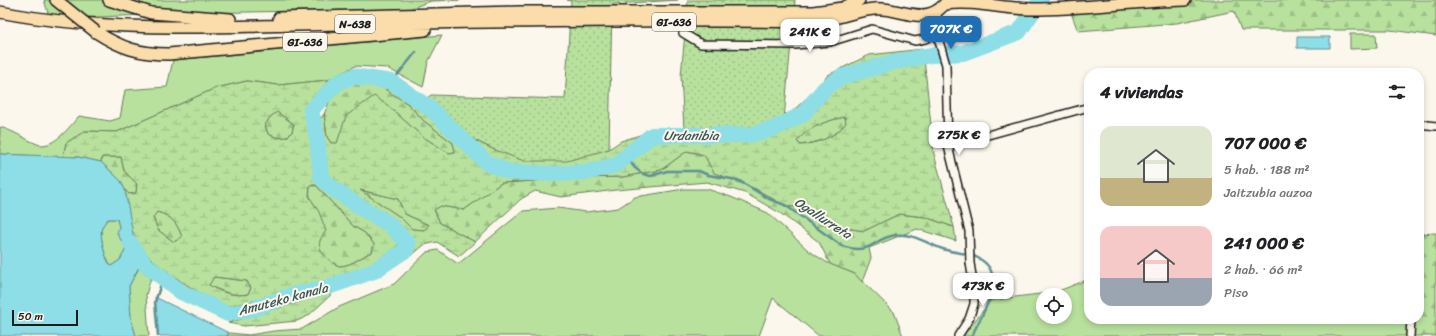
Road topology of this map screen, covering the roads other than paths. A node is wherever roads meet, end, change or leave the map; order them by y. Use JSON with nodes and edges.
{"nodes":[{"id":1,"x":56,"y":0,"type":"edge"},
{"id":2,"x":108,"y":0,"type":"edge"},
{"id":3,"x":859,"y":0,"type":"edge"},
{"id":4,"x":891,"y":0,"type":"edge"},
{"id":5,"x":985,"y":0,"type":"edge"},
{"id":6,"x":1185,"y":0,"type":"edge"},
{"id":7,"x":944,"y":4,"type":"edge"},
{"id":8,"x":996,"y":5,"type":"junction"},
{"id":9,"x":902,"y":11,"type":"junction"},
{"id":10,"x":0,"y":12,"type":"edge"},
{"id":11,"x":921,"y":16,"type":"junction"},
{"id":12,"x":235,"y":19,"type":"junction"},
{"id":13,"x":519,"y":22,"type":"junction"},
{"id":14,"x":191,"y":26,"type":"junction"},
{"id":15,"x":683,"y":33,"type":"dead end"},
{"id":16,"x":936,"y":35,"type":"junction"},
{"id":17,"x":1084,"y":108,"type":"edge"},
{"id":18,"x":1424,"y":125,"type":"edge"},
{"id":19,"x":1436,"y":126,"type":"edge"},
{"id":20,"x":948,"y":146,"type":"junction"},
{"id":21,"x":1411,"y":324,"type":"edge"},
{"id":22,"x":958,"y":336,"type":"edge"},
{"id":23,"x":1410,"y":336,"type":"edge"}],
"edges":[{"from":1,"to":13,"type":"main road","number":"GI-636","bridge":true},
{"from":2,"to":12,"type":"main road","number":"GI-636"},
{"from":3,"to":12,"type":"main road","number":"GI-636"},
{"from":4,"to":9,"type":"main road"},
{"from":5,"to":8,"type":"main road"},
{"from":6,"to":8,"type":"main road"},
{"from":7,"to":8,"type":"main road"},
{"from":7,"to":11,"type":"main road"},
{"from":7,"to":16,"type":"street"},
{"from":9,"to":11,"type":"main road","number":"GI-636"},
{"from":9,"to":13,"type":"main road","number":"GI-636"},
{"from":10,"to":14,"type":"main road","number":"N-638"},
{"from":11,"to":16,"type":"street"},
{"from":12,"to":14,"type":"main road","number":"N-638"},
{"from":13,"to":14,"type":"main road","number":"N-638"},
{"from":15,"to":16,"type":"street"},
{"from":16,"to":20,"type":"street"},
{"from":17,"to":20,"type":"street"},
{"from":18,"to":19,"type":"street"},
{"from":20,"to":22,"type":"street"},
{"from":21,"to":23,"type":"street"}]}
